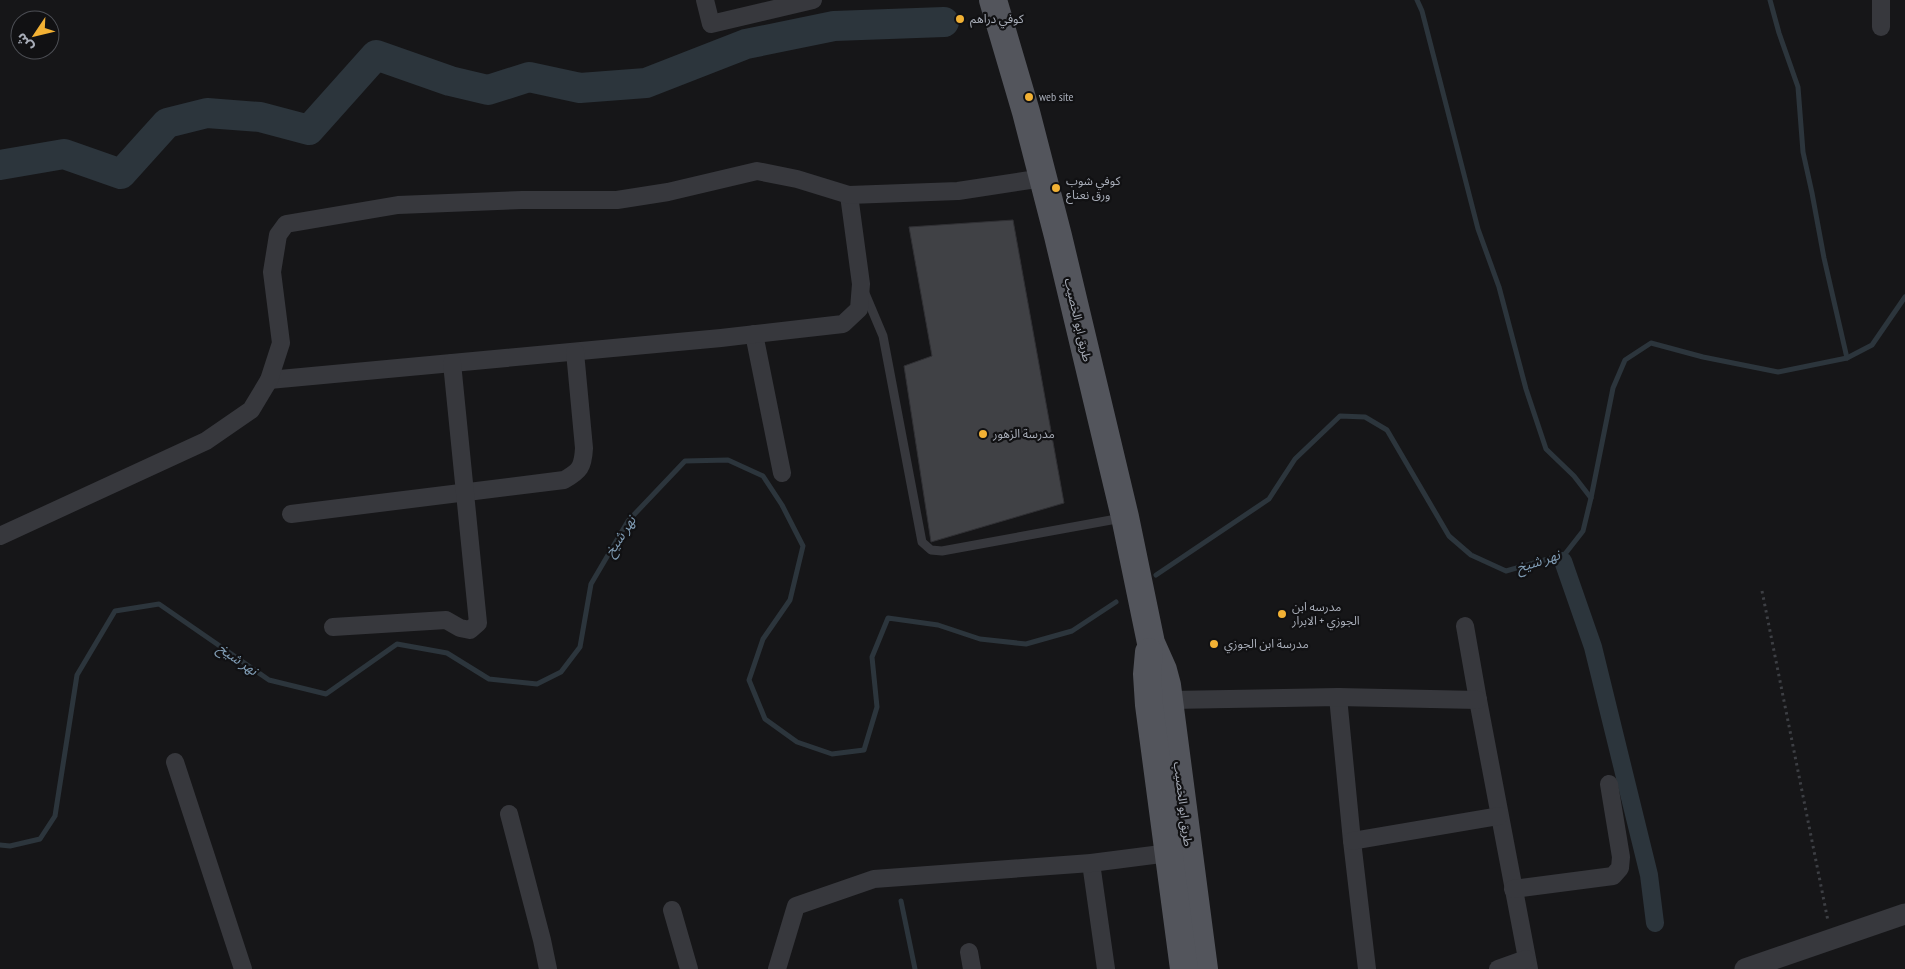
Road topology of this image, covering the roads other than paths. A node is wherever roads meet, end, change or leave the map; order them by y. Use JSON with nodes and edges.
{"nodes":[{"id":1,"x":705,"y":0,"type":"edge"},
{"id":2,"x":813,"y":0,"type":"edge"},
{"id":3,"x":993,"y":0,"type":"edge"},
{"id":4,"x":1881,"y":0,"type":"edge"},
{"id":5,"x":1881,"y":27,"type":"dead end"},
{"id":6,"x":1043,"y":178,"type":"junction"},
{"id":7,"x":850,"y":195,"type":"junction"},
{"id":8,"x":862,"y":284,"type":"junction"},
{"id":9,"x":754,"y":334,"type":"junction"},
{"id":10,"x":575,"y":352,"type":"junction"},
{"id":11,"x":452,"y":363,"type":"junction"},
{"id":12,"x":269,"y":380,"type":"junction"},
{"id":13,"x":782,"y":473,"type":"dead end"},
{"id":14,"x":464,"y":491,"type":"junction"},
{"id":15,"x":291,"y":514,"type":"dead end"},
{"id":16,"x":1125,"y":517,"type":"junction"},
{"id":17,"x":0,"y":536,"type":"edge"},
{"id":18,"x":1465,"y":626,"type":"dead end"},
{"id":19,"x":333,"y":627,"type":"dead end"},
{"id":20,"x":1150,"y":643,"type":"junction"},
{"id":21,"x":1338,"y":697,"type":"junction"},
{"id":22,"x":1170,"y":700,"type":"junction"},
{"id":23,"x":1478,"y":700,"type":"junction"},
{"id":24,"x":175,"y":762,"type":"dead end"},
{"id":25,"x":1609,"y":784,"type":"dead end"},
{"id":26,"x":509,"y":814,"type":"dead end"},
{"id":27,"x":1499,"y":816,"type":"junction"},
{"id":28,"x":1352,"y":842,"type":"junction"},
{"id":29,"x":1169,"y":853,"type":"junction"},
{"id":30,"x":1092,"y":863,"type":"junction"},
{"id":31,"x":1513,"y":889,"type":"junction"},
{"id":32,"x":672,"y":910,"type":"dead end"},
{"id":33,"x":1905,"y":914,"type":"edge"},
{"id":34,"x":1527,"y":964,"type":"edge"},
{"id":35,"x":244,"y":969,"type":"edge"},
{"id":36,"x":548,"y":969,"type":"edge"},
{"id":37,"x":689,"y":969,"type":"edge"},
{"id":38,"x":777,"y":969,"type":"edge"},
{"id":39,"x":1106,"y":969,"type":"edge"},
{"id":40,"x":1184,"y":969,"type":"edge"},
{"id":41,"x":1204,"y":969,"type":"edge"},
{"id":42,"x":1367,"y":969,"type":"edge"},
{"id":43,"x":1498,"y":969,"type":"edge"},
{"id":44,"x":1745,"y":969,"type":"edge"}],
"edges":[{"from":1,"to":2,"type":"street"},
{"from":3,"to":6,"type":"main road","name":"طريق ابو الخصيب"},
{"from":4,"to":5,"type":"street"},
{"from":6,"to":7,"type":"street"},
{"from":6,"to":16,"type":"main road","name":"طريق ابو الخصيب"},
{"from":7,"to":8,"type":"street"},
{"from":7,"to":12,"type":"street"},
{"from":8,"to":9,"type":"street"},
{"from":8,"to":16,"type":"lane"},
{"from":9,"to":10,"type":"street"},
{"from":9,"to":13,"type":"street"},
{"from":10,"to":11,"type":"street"},
{"from":10,"to":14,"type":"street"},
{"from":11,"to":12,"type":"street"},
{"from":11,"to":14,"type":"street"},
{"from":12,"to":17,"type":"street"},
{"from":14,"to":15,"type":"street"},
{"from":14,"to":19,"type":"street"},
{"from":16,"to":20,"type":"main road","name":"طريق ابو الخصيب"},
{"from":18,"to":23,"type":"street"},
{"from":20,"to":22,"type":"main road","name":"طريق ابو الخصيب"},
{"from":20,"to":29,"type":"main road","name":"طريق ابو الخصيب"},
{"from":21,"to":22,"type":"street"},
{"from":21,"to":23,"type":"street"},
{"from":21,"to":28,"type":"street"},
{"from":22,"to":41,"type":"main road","name":"طريق ابو الخصيب"},
{"from":23,"to":27,"type":"street"},
{"from":24,"to":35,"type":"street"},
{"from":25,"to":31,"type":"street"},
{"from":26,"to":36,"type":"street"},
{"from":27,"to":28,"type":"street"},
{"from":27,"to":31,"type":"street"},
{"from":28,"to":42,"type":"street"},
{"from":29,"to":30,"type":"street"},
{"from":29,"to":40,"type":"main road","name":"طريق ابو الخصيب"},
{"from":30,"to":38,"type":"street"},
{"from":30,"to":39,"type":"street"},
{"from":31,"to":34,"type":"street"},
{"from":32,"to":37,"type":"street"},
{"from":33,"to":44,"type":"street"},
{"from":34,"to":43,"type":"street"}]}
